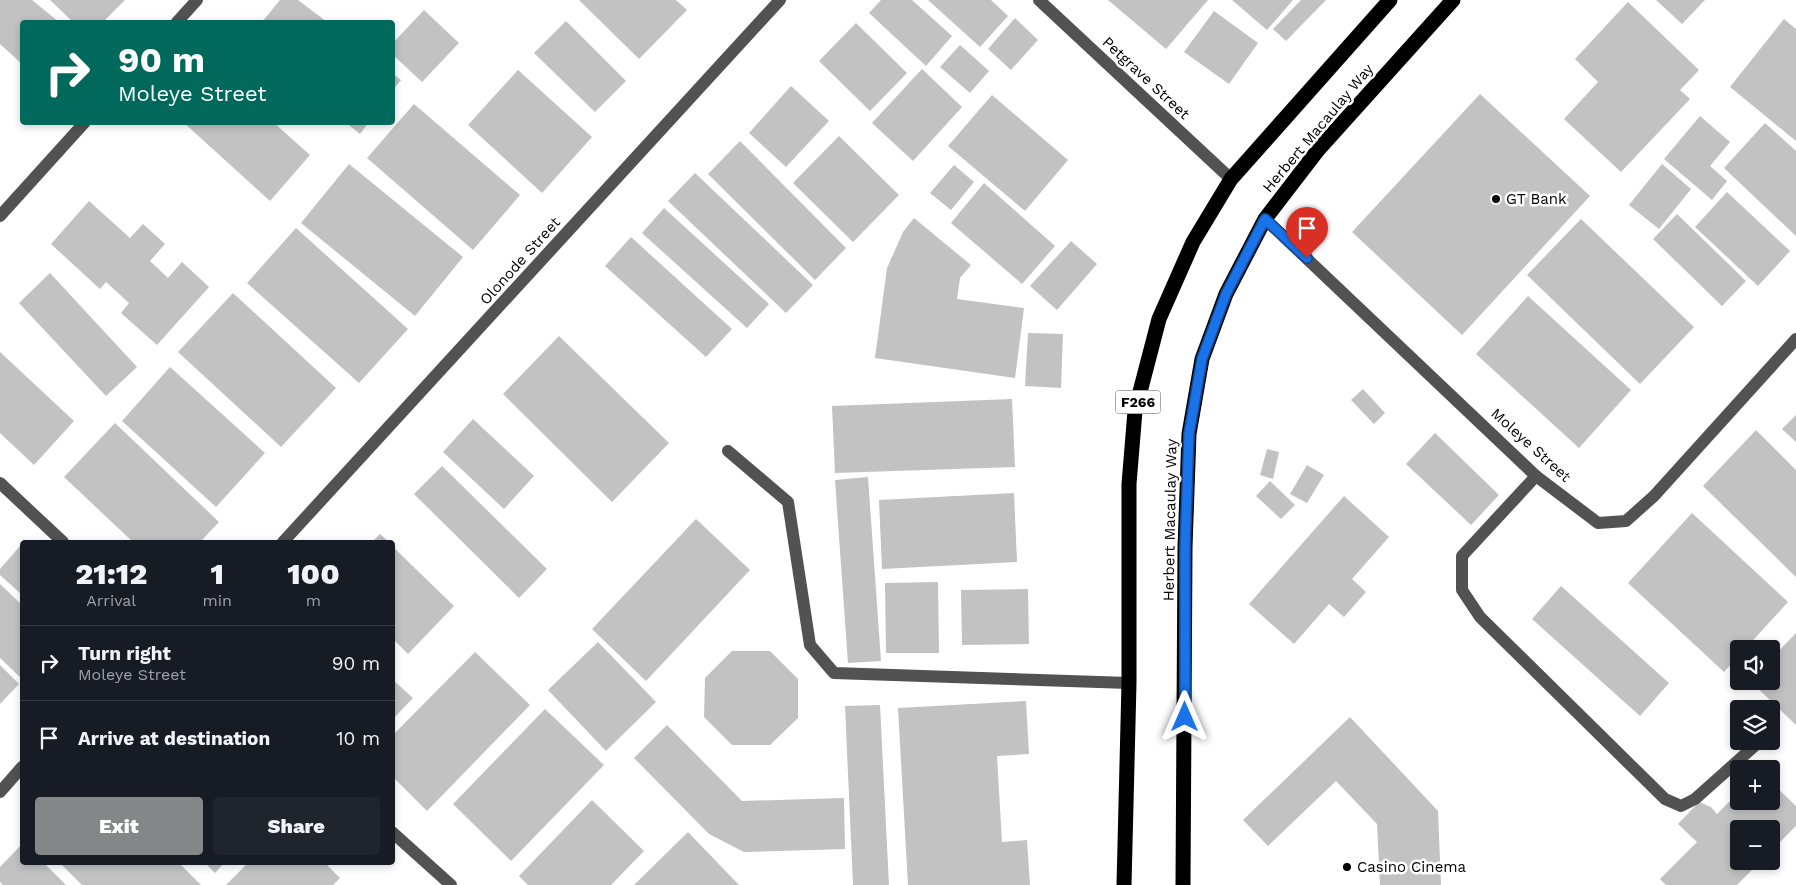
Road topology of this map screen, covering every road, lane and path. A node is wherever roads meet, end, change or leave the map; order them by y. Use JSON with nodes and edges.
{"nodes":[{"id":1,"x":197,"y":0,"type":"edge"},
{"id":2,"x":780,"y":0,"type":"edge"},
{"id":3,"x":1039,"y":0,"type":"edge"},
{"id":4,"x":1390,"y":0,"type":"edge"},
{"id":5,"x":1453,"y":0,"type":"edge"},
{"id":6,"x":179,"y":20,"type":"edge"},
{"id":7,"x":82,"y":125,"type":"edge"},
{"id":8,"x":1231,"y":179,"type":"junction"},
{"id":9,"x":0,"y":216,"type":"edge"},
{"id":10,"x":1265,"y":219,"type":"junction"},
{"id":11,"x":1796,"y":339,"type":"edge"},
{"id":12,"x":728,"y":451,"type":"dead end"},
{"id":13,"x":1536,"y":476,"type":"junction"},
{"id":14,"x":0,"y":483,"type":"edge"},
{"id":15,"x":61,"y":540,"type":"edge"},
{"id":16,"x":284,"y":540,"type":"edge"},
{"id":17,"x":1129,"y":683,"type":"junction"},
{"id":18,"x":1750,"y":750,"type":"edge"},
{"id":19,"x":20,"y":769,"type":"edge"},
{"id":20,"x":0,"y":792,"type":"edge"},
{"id":21,"x":395,"y":835,"type":"edge"},
{"id":22,"x":450,"y":885,"type":"edge"},
{"id":23,"x":1124,"y":885,"type":"edge"},
{"id":24,"x":1184,"y":885,"type":"edge"}],
"edges":[{"from":1,"to":6,"type":"street"},
{"from":2,"to":16,"type":"street","name":"Olonode Street"},
{"from":3,"to":8,"type":"street","name":"Petgrave Street"},
{"from":4,"to":8,"type":"highway","name":"Herbert Macaulay Way","number":"F266"},
{"from":5,"to":10,"type":"highway","name":"Herbert Macaulay Way"},
{"from":7,"to":9,"type":"street"},
{"from":8,"to":17,"type":"highway","name":"Herbert Macaulay Way","number":"F266"},
{"from":10,"to":13,"type":"street","name":"Moleye Street"},
{"from":10,"to":24,"type":"highway","name":"Herbert Macaulay Way"},
{"from":11,"to":13,"type":"street","name":"Moleye Street"},
{"from":12,"to":17,"type":"street"},
{"from":13,"to":18,"type":"street"},
{"from":14,"to":15,"type":"street"},
{"from":17,"to":23,"type":"highway","name":"Herbert Macaulay Way","number":"F266"},
{"from":19,"to":20,"type":"street"},
{"from":21,"to":22,"type":"street"}]}
